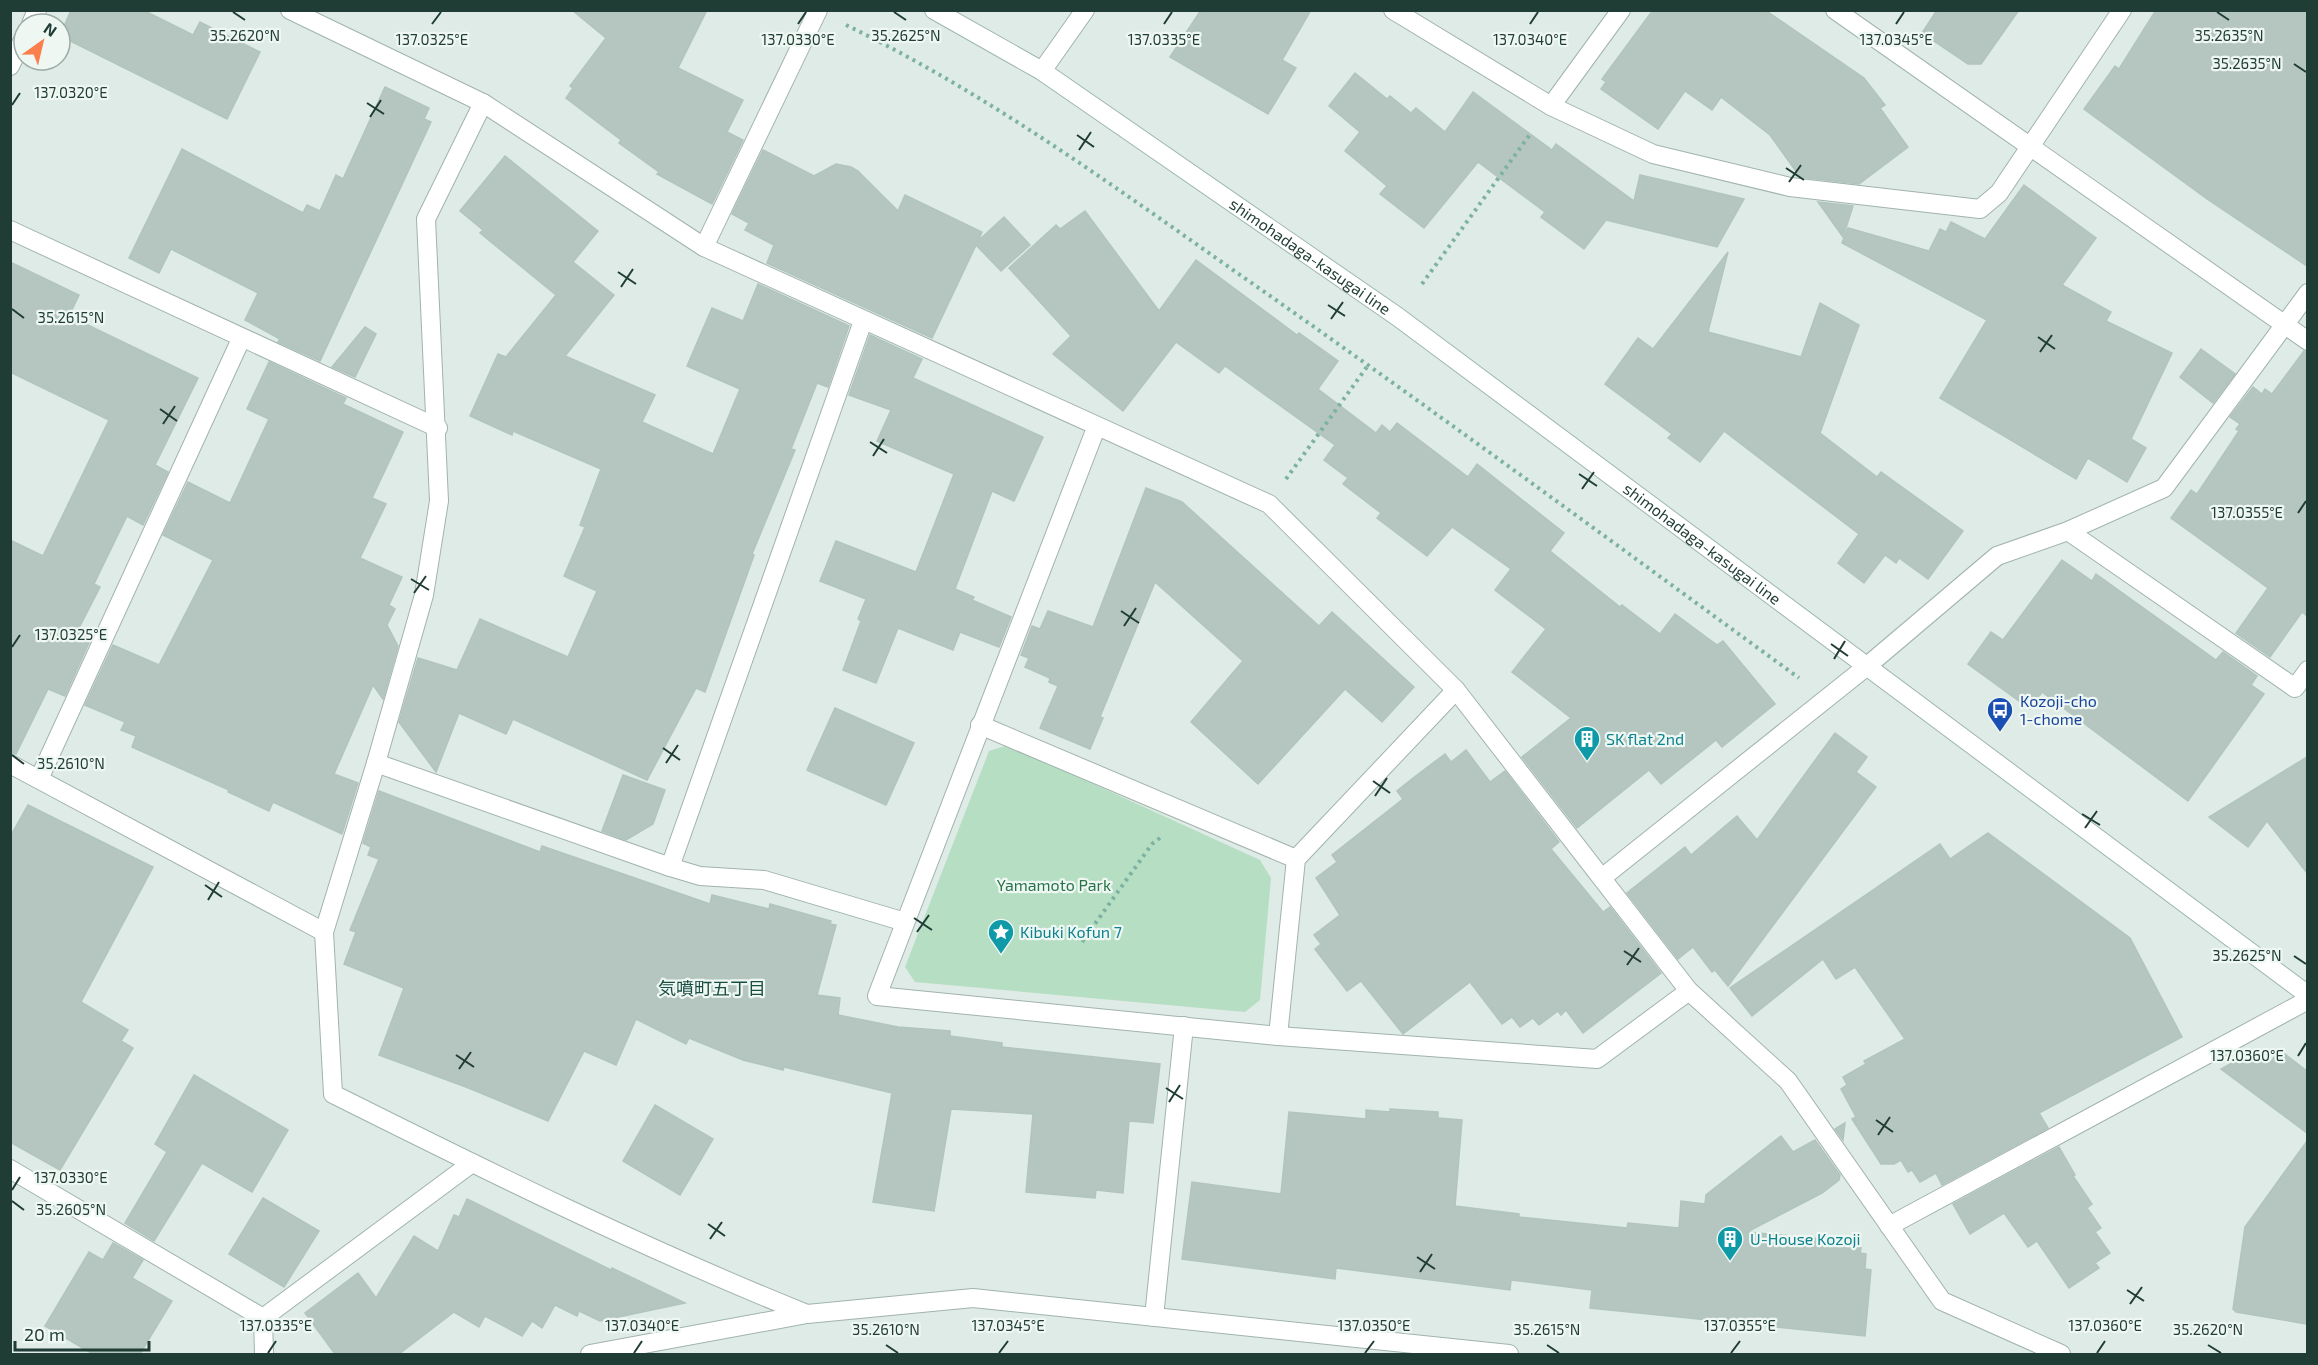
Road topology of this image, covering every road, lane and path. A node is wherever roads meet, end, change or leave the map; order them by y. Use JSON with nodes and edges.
{"nodes":[{"id":1,"x":290,"y":10,"type":"edge"},
{"id":2,"x":818,"y":10,"type":"edge"},
{"id":3,"x":934,"y":10,"type":"edge"},
{"id":4,"x":1085,"y":10,"type":"edge"},
{"id":5,"x":1394,"y":10,"type":"edge"},
{"id":6,"x":1621,"y":10,"type":"edge"},
{"id":7,"x":1835,"y":10,"type":"edge"},
{"id":8,"x":2122,"y":10,"type":"edge"},
{"id":9,"x":1042,"y":71,"type":"junction"},
{"id":10,"x":483,"y":103,"type":"junction"},
{"id":11,"x":1551,"y":106,"type":"junction"},
{"id":12,"x":2029,"y":146,"type":"junction"},
{"id":13,"x":10,"y":230,"type":"edge"},
{"id":14,"x":704,"y":247,"type":"junction"},
{"id":15,"x":1422,"y":284,"type":"dead end"},
{"id":16,"x":2307,"y":293,"type":"edge"},
{"id":17,"x":863,"y":321,"type":"junction"},
{"id":18,"x":2284,"y":324,"type":"junction"},
{"id":19,"x":241,"y":339,"type":"junction"},
{"id":20,"x":2307,"y":341,"type":"edge"},
{"id":21,"x":1369,"y":364,"type":"junction"},
{"id":22,"x":438,"y":428,"type":"junction"},
{"id":23,"x":1096,"y":428,"type":"junction"},
{"id":24,"x":1269,"y":504,"type":"junction"},
{"id":25,"x":2068,"y":531,"type":"junction"},
{"id":26,"x":1866,"y":666,"type":"junction"},
{"id":27,"x":2307,"y":670,"type":"edge"},
{"id":28,"x":1456,"y":690,"type":"junction"},
{"id":29,"x":1826,"y":698,"type":"junction"},
{"id":30,"x":980,"y":725,"type":"junction"},
{"id":31,"x":376,"y":763,"type":"junction"},
{"id":32,"x":10,"y":764,"type":"edge"},
{"id":33,"x":39,"y":779,"type":"junction"},
{"id":34,"x":1167,"y":833,"type":"dead end"},
{"id":35,"x":1296,"y":859,"type":"junction"},
{"id":36,"x":670,"y":867,"type":"junction"},
{"id":37,"x":1603,"y":877,"type":"junction"},
{"id":38,"x":905,"y":922,"type":"junction"},
{"id":39,"x":324,"y":932,"type":"junction"},
{"id":40,"x":1082,"y":942,"type":"dead end"},
{"id":41,"x":1689,"y":991,"type":"junction"},
{"id":42,"x":2307,"y":995,"type":"edge"},
{"id":43,"x":2307,"y":1000,"type":"edge"},
{"id":44,"x":1184,"y":1026,"type":"junction"},
{"id":45,"x":1278,"y":1036,"type":"junction"},
{"id":46,"x":472,"y":1163,"type":"junction"},
{"id":47,"x":10,"y":1169,"type":"edge"},
{"id":48,"x":1889,"y":1226,"type":"junction"},
{"id":49,"x":807,"y":1314,"type":"junction"},
{"id":50,"x":1154,"y":1317,"type":"junction"},
{"id":51,"x":263,"y":1318,"type":"junction"},
{"id":52,"x":264,"y":1354,"type":"edge"},
{"id":53,"x":590,"y":1354,"type":"edge"},
{"id":54,"x":1509,"y":1354,"type":"edge"},
{"id":55,"x":2061,"y":1354,"type":"edge"}],
"edges":[{"from":1,"to":10,"type":"street"},
{"from":2,"to":14,"type":"street"},
{"from":2,"to":21,"type":"path"},
{"from":3,"to":9,"type":"street","name":"shimohadaga-kasugai line"},
{"from":4,"to":9,"type":"street"},
{"from":5,"to":11,"type":"street"},
{"from":6,"to":11,"type":"street"},
{"from":7,"to":12,"type":"street"},
{"from":8,"to":12,"type":"street"},
{"from":9,"to":26,"type":"street","name":"shimohadaga-kasugai line"},
{"from":10,"to":14,"type":"street"},
{"from":10,"to":22,"type":"street"},
{"from":11,"to":12,"type":"street"},
{"from":11,"to":15,"type":"path"},
{"from":12,"to":18,"type":"street"},
{"from":13,"to":19,"type":"street"},
{"from":14,"to":17,"type":"street"},
{"from":16,"to":18,"type":"street"},
{"from":17,"to":23,"type":"street"},
{"from":17,"to":36,"type":"street"},
{"from":18,"to":20,"type":"street"},
{"from":18,"to":25,"type":"street"},
{"from":19,"to":22,"type":"street"},
{"from":19,"to":33,"type":"street"},
{"from":21,"to":24,"type":"path"},
{"from":21,"to":29,"type":"path"},
{"from":22,"to":31,"type":"street"},
{"from":23,"to":24,"type":"street"},
{"from":23,"to":30,"type":"street"},
{"from":24,"to":28,"type":"street"},
{"from":25,"to":26,"type":"street"},
{"from":25,"to":27,"type":"street"},
{"from":26,"to":29,"type":"street"},
{"from":26,"to":42,"type":"street","name":"shimohadaga-kasugai line"},
{"from":28,"to":35,"type":"street"},
{"from":28,"to":37,"type":"street"},
{"from":29,"to":37,"type":"street"},
{"from":30,"to":35,"type":"street"},
{"from":30,"to":38,"type":"street"},
{"from":31,"to":36,"type":"street"},
{"from":31,"to":39,"type":"street"},
{"from":32,"to":33,"type":"street"},
{"from":33,"to":39,"type":"street"},
{"from":34,"to":40,"type":"path"},
{"from":35,"to":45,"type":"street"},
{"from":36,"to":38,"type":"street"},
{"from":37,"to":41,"type":"street"},
{"from":38,"to":44,"type":"street"},
{"from":39,"to":46,"type":"street"},
{"from":41,"to":45,"type":"street"},
{"from":41,"to":48,"type":"street"},
{"from":43,"to":48,"type":"street"},
{"from":44,"to":45,"type":"street"},
{"from":44,"to":50,"type":"street"},
{"from":46,"to":49,"type":"street"},
{"from":46,"to":51,"type":"street"},
{"from":47,"to":51,"type":"street"},
{"from":48,"to":55,"type":"street"},
{"from":49,"to":50,"type":"street"},
{"from":49,"to":53,"type":"street"},
{"from":50,"to":54,"type":"street"},
{"from":51,"to":52,"type":"street"}]}
